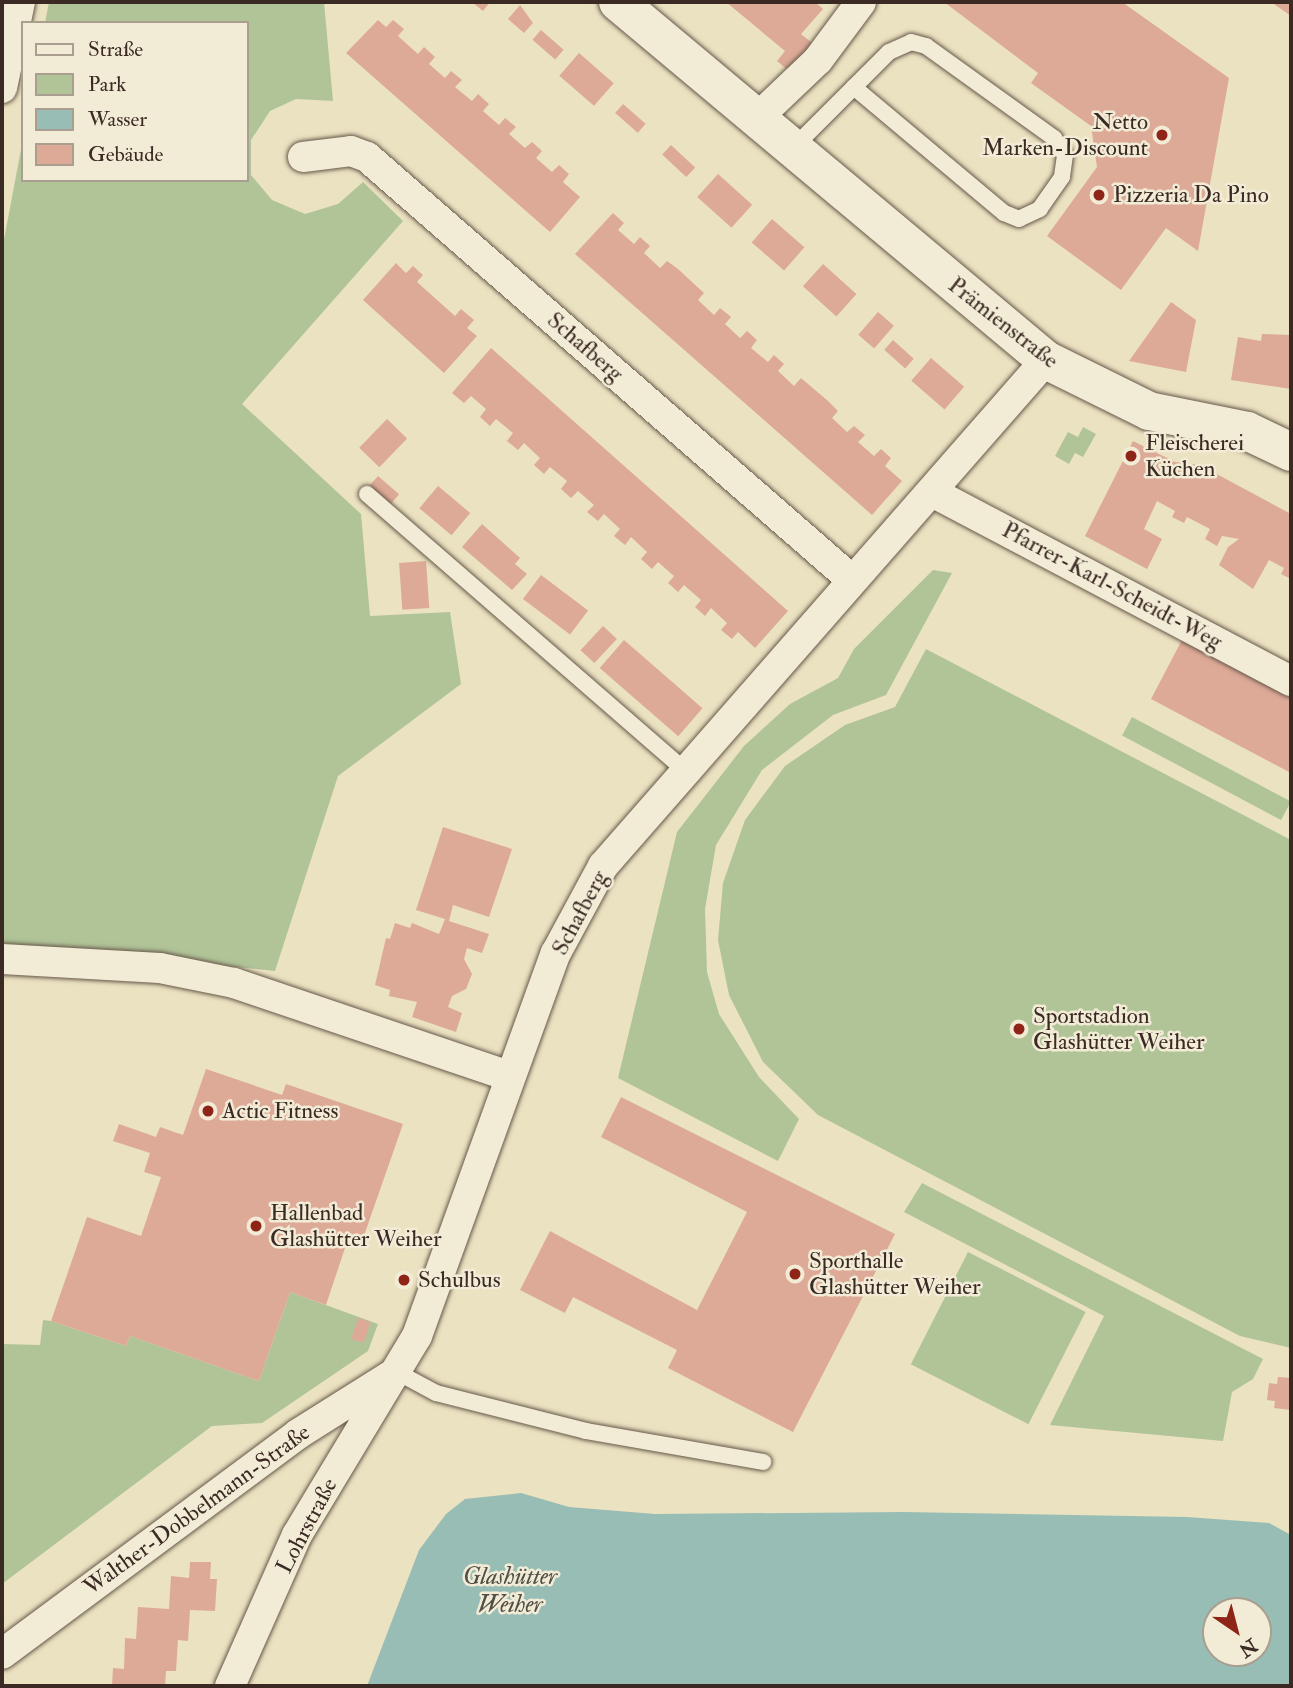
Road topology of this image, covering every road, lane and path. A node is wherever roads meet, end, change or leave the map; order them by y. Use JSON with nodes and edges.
{"nodes":[{"id":1,"x":20,"y":2,"type":"edge"},
{"id":2,"x":618,"y":2,"type":"edge"},
{"id":3,"x":861,"y":2,"type":"edge"},
{"id":4,"x":854,"y":86,"type":"junction"},
{"id":5,"x":2,"y":88,"type":"edge"},
{"id":6,"x":755,"y":120,"type":"junction"},
{"id":7,"x":790,"y":150,"type":"junction"},
{"id":8,"x":303,"y":157,"type":"dead end"},
{"id":9,"x":1046,"y":360,"type":"junction"},
{"id":10,"x":1291,"y":452,"type":"edge"},
{"id":11,"x":932,"y":492,"type":"junction"},
{"id":12,"x":367,"y":494,"type":"dead end"},
{"id":13,"x":852,"y":580,"type":"junction"},
{"id":14,"x":1291,"y":681,"type":"edge"},
{"id":15,"x":686,"y":771,"type":"junction"},
{"id":16,"x":2,"y":959,"type":"edge"},
{"id":17,"x":509,"y":1076,"type":"junction"},
{"id":18,"x":397,"y":1372,"type":"junction"},
{"id":19,"x":763,"y":1462,"type":"dead end"},
{"id":20,"x":2,"y":1654,"type":"edge"},
{"id":21,"x":230,"y":1686,"type":"edge"}],
"edges":[{"from":1,"to":5,"type":"street"},
{"from":2,"to":6,"type":"street","name":"Prämienstraße"},
{"from":3,"to":6,"type":"street"},
{"from":4,"to":4,"type":"lane"},
{"from":4,"to":7,"type":"lane"},
{"from":6,"to":7,"type":"street","name":"Prämienstraße"},
{"from":7,"to":9,"type":"street","name":"Prämienstraße"},
{"from":8,"to":13,"type":"street","name":"Schafberg"},
{"from":9,"to":10,"type":"street","name":"Prämienstraße"},
{"from":9,"to":11,"type":"street","name":"Schafberg"},
{"from":11,"to":13,"type":"street","name":"Schafberg"},
{"from":11,"to":14,"type":"street","name":"Pfarrer-Karl-Scheidt-Weg"},
{"from":12,"to":15,"type":"lane"},
{"from":13,"to":15,"type":"street","name":"Schafberg"},
{"from":15,"to":17,"type":"street","name":"Schafberg"},
{"from":16,"to":17,"type":"street"},
{"from":17,"to":18,"type":"street","name":"Schafberg"},
{"from":18,"to":19,"type":"lane"},
{"from":18,"to":20,"type":"street","name":"Walther-Dobbelmann-Straße"},
{"from":18,"to":21,"type":"street","name":"Lohrstraße"}]}
